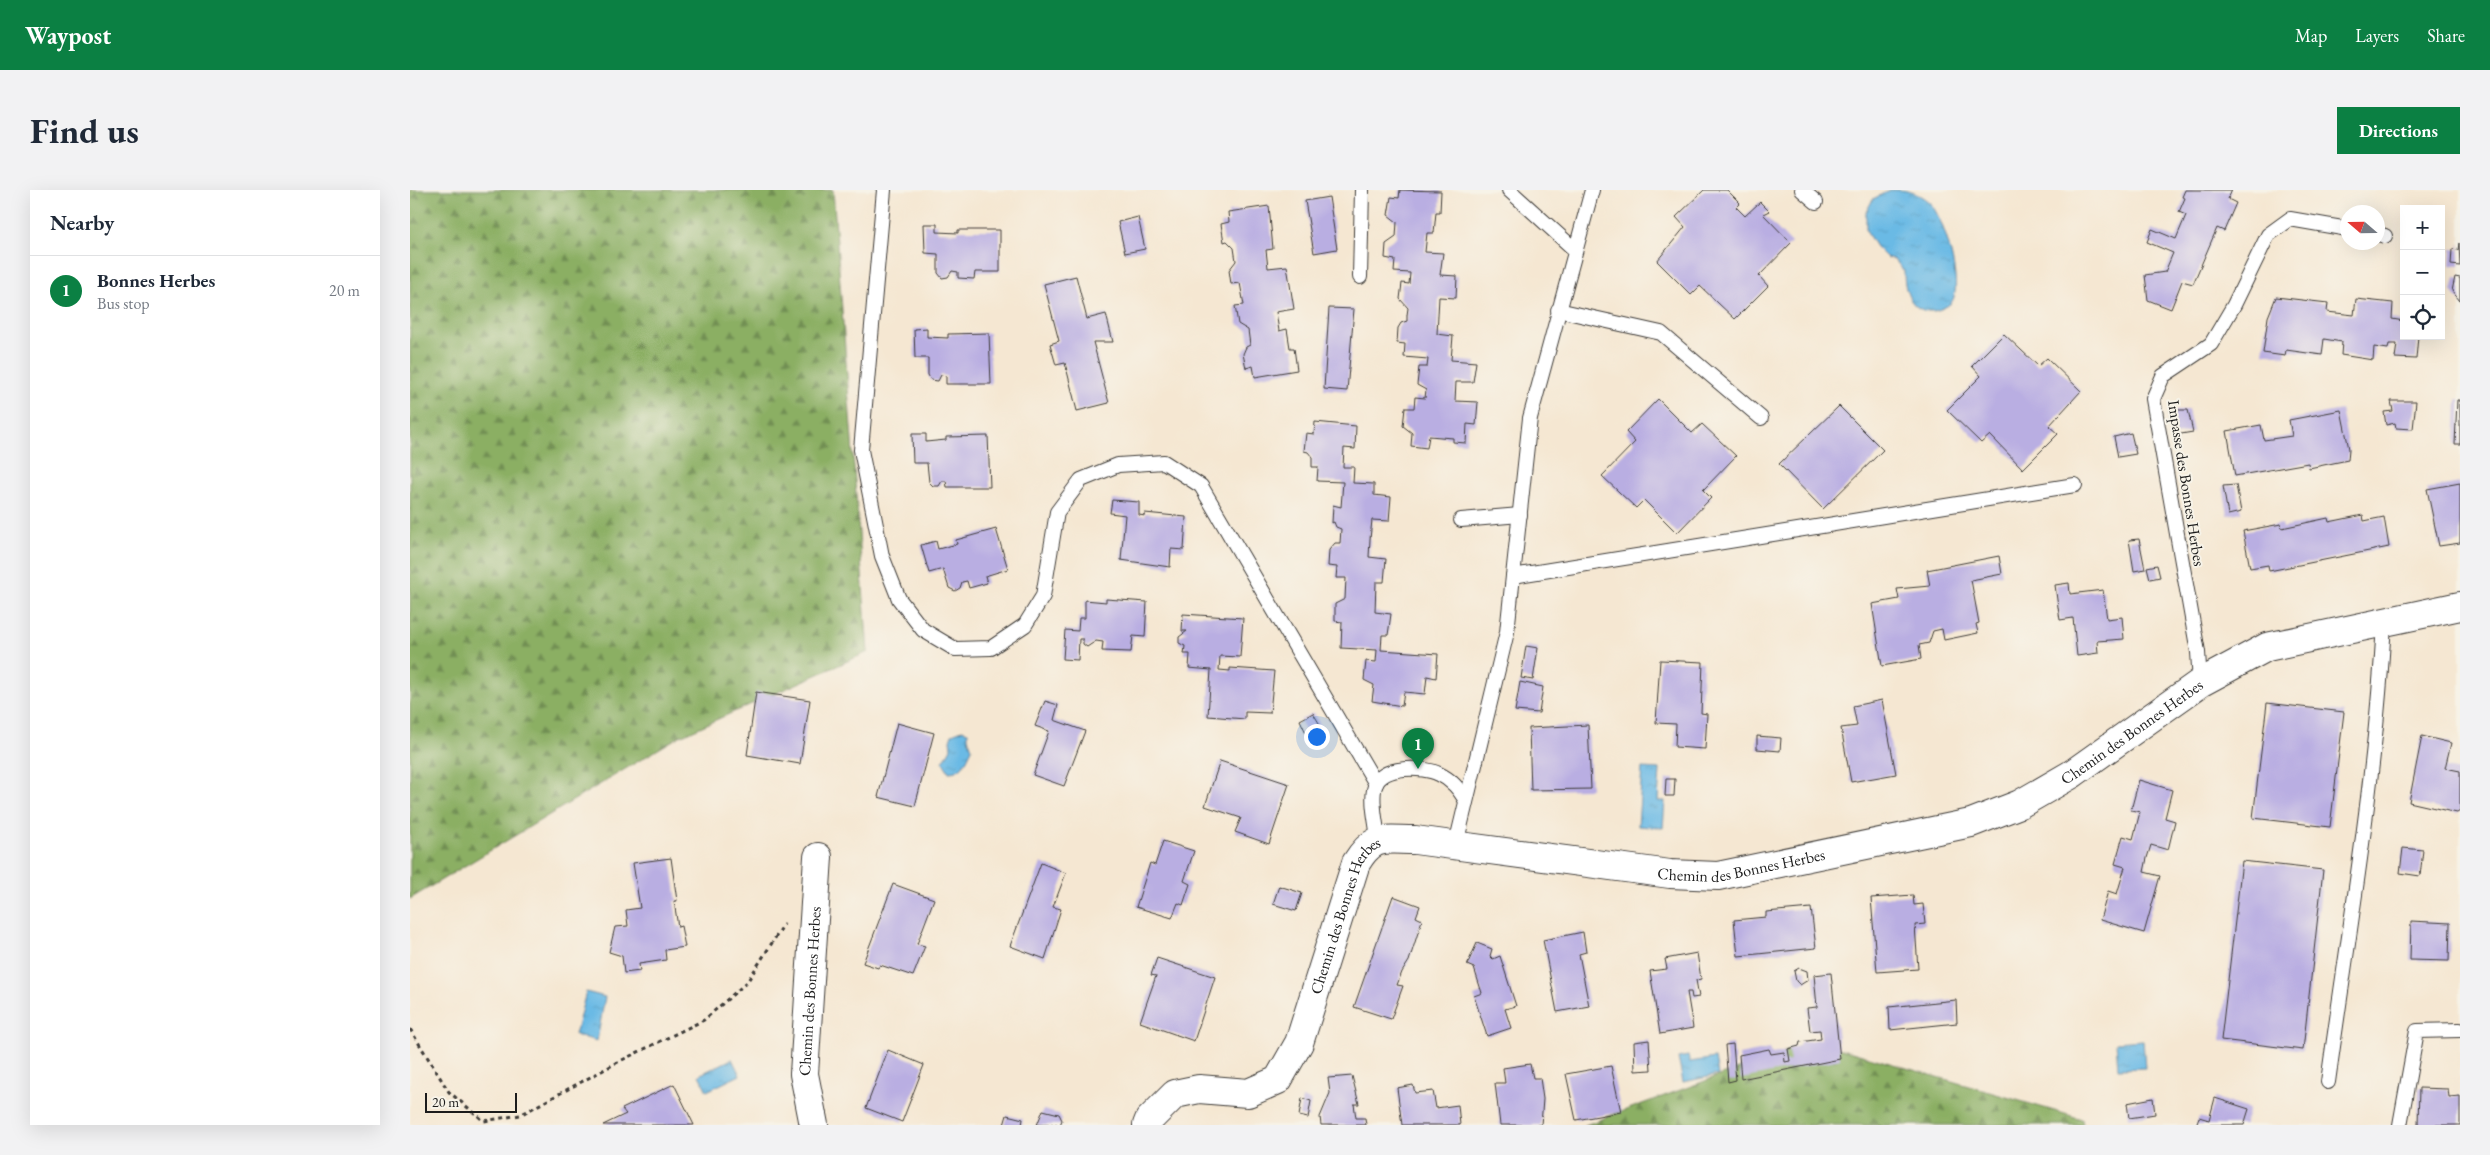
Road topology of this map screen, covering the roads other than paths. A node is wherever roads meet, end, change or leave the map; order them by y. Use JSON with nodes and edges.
{"nodes":[{"id":1,"x":884,"y":190,"type":"edge"},
{"id":2,"x":1362,"y":190,"type":"edge"},
{"id":3,"x":1509,"y":190,"type":"edge"},
{"id":4,"x":1592,"y":190,"type":"edge"},
{"id":5,"x":1802,"y":190,"type":"edge"},
{"id":6,"x":1816,"y":202,"type":"dead end"},
{"id":7,"x":2340,"y":228,"type":"edge"},
{"id":8,"x":1574,"y":249,"type":"junction"},
{"id":9,"x":1360,"y":277,"type":"dead end"},
{"id":10,"x":1558,"y":310,"type":"junction"},
{"id":11,"x":1762,"y":418,"type":"dead end"},
{"id":12,"x":2075,"y":485,"type":"dead end"},
{"id":13,"x":1520,"y":515,"type":"junction"},
{"id":14,"x":1461,"y":520,"type":"dead end"},
{"id":15,"x":1513,"y":576,"type":"junction"},
{"id":16,"x":2460,"y":606,"type":"edge"},
{"id":17,"x":2384,"y":622,"type":"junction"},
{"id":18,"x":2200,"y":682,"type":"junction"},
{"id":19,"x":1376,"y":784,"type":"junction"},
{"id":20,"x":1466,"y":801,"type":"junction"},
{"id":21,"x":1378,"y":840,"type":"junction"},
{"id":22,"x":1456,"y":844,"type":"junction"},
{"id":23,"x":818,"y":857,"type":"dead end"},
{"id":24,"x":2460,"y":1030,"type":"edge"},
{"id":25,"x":2328,"y":1082,"type":"dead end"},
{"id":26,"x":814,"y":1125,"type":"edge"},
{"id":27,"x":1147,"y":1125,"type":"edge"},
{"id":28,"x":2400,"y":1125,"type":"edge"}],
"edges":[{"from":1,"to":19,"type":"lane"},
{"from":2,"to":9,"type":"lane"},
{"from":3,"to":8,"type":"lane"},
{"from":4,"to":8,"type":"lane"},
{"from":5,"to":6,"type":"lane"},
{"from":7,"to":18,"type":"lane","name":"Impasse des Bonnes Herbes"},
{"from":8,"to":10,"type":"lane"},
{"from":10,"to":11,"type":"lane"},
{"from":10,"to":13,"type":"lane"},
{"from":12,"to":15,"type":"lane"},
{"from":13,"to":14,"type":"lane"},
{"from":13,"to":15,"type":"lane"},
{"from":15,"to":20,"type":"lane"},
{"from":16,"to":17,"type":"street","name":"Chemin des Bonnes Herbes"},
{"from":17,"to":18,"type":"street","name":"Chemin des Bonnes Herbes"},
{"from":17,"to":25,"type":"lane"},
{"from":18,"to":22,"type":"street","name":"Chemin des Bonnes Herbes"},
{"from":19,"to":20,"type":"lane"},
{"from":19,"to":21,"type":"lane"},
{"from":20,"to":22,"type":"lane"},
{"from":21,"to":22,"type":"street","name":"Chemin des Bonnes Herbes"},
{"from":21,"to":27,"type":"street","name":"Chemin des Bonnes Herbes"},
{"from":23,"to":26,"type":"street","name":"Chemin des Bonnes Herbes"},
{"from":24,"to":28,"type":"lane"}]}
